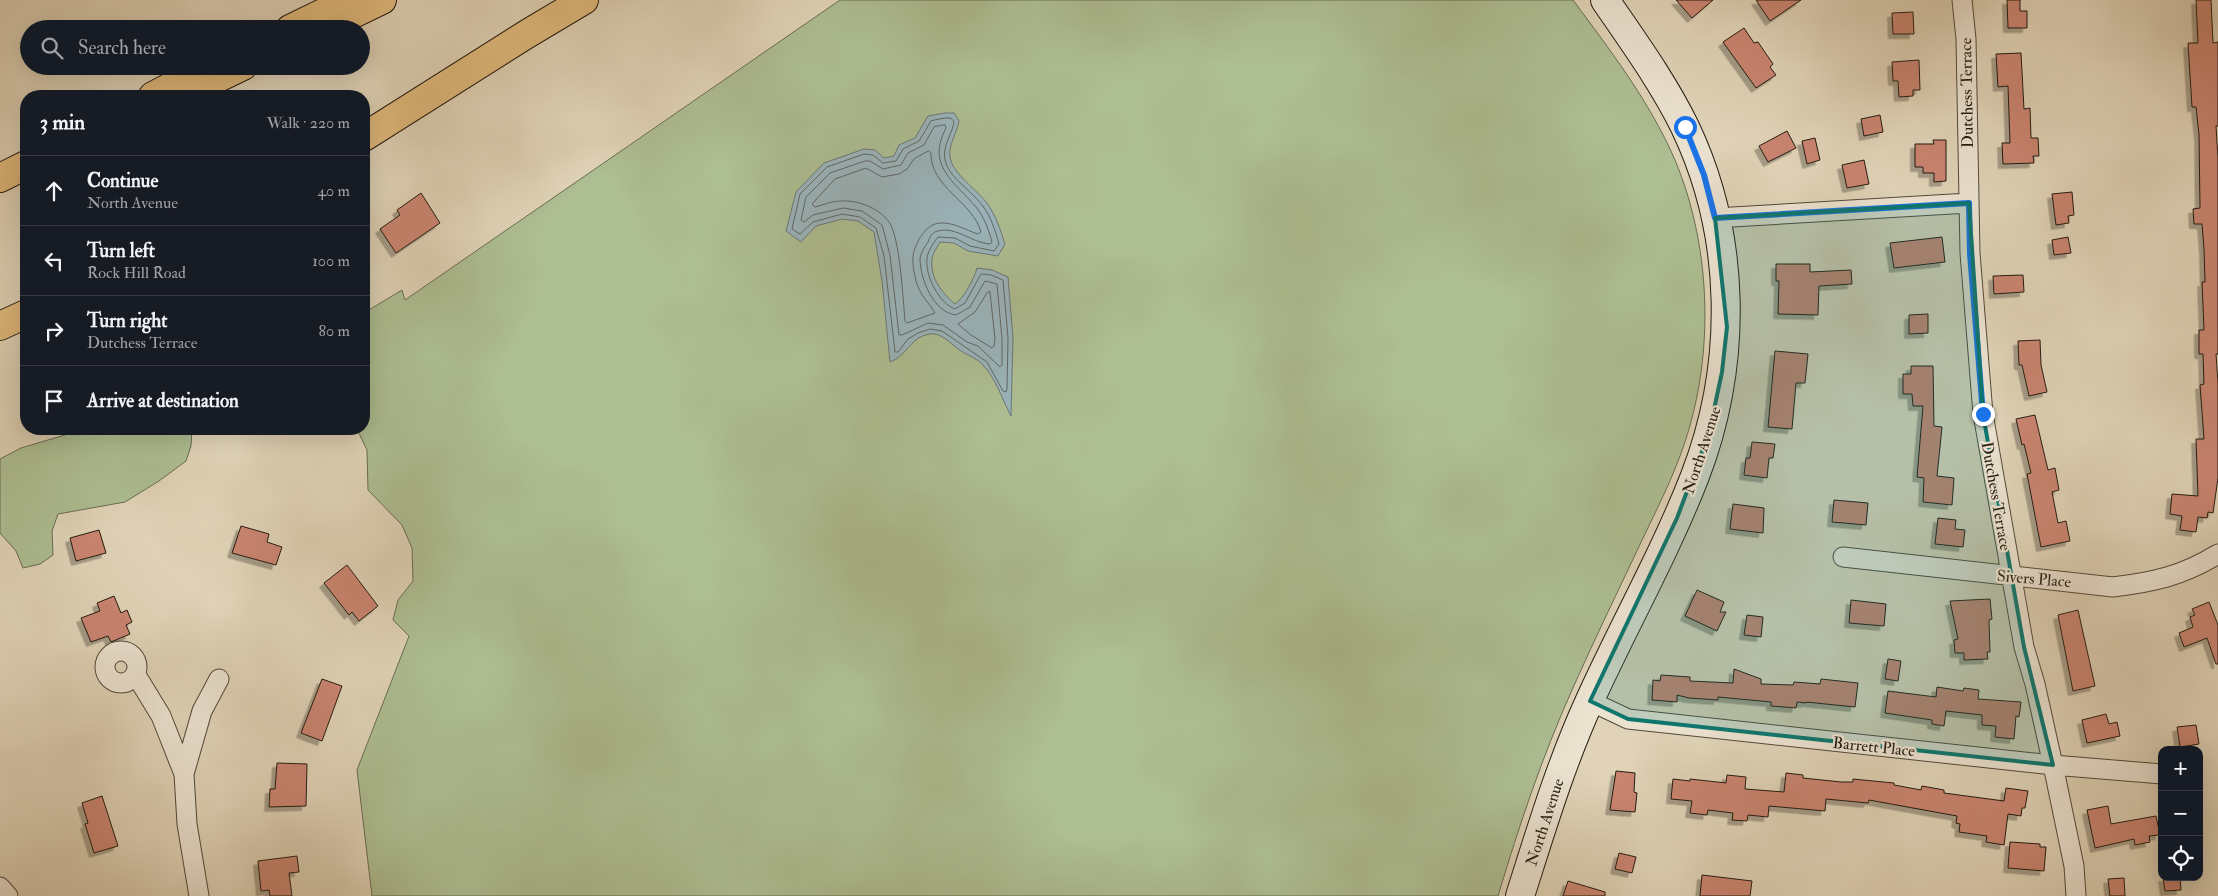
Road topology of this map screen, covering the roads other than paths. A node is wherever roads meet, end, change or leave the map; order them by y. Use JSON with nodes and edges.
{"nodes":[{"id":1,"x":350,"y":0,"type":"edge"},
{"id":2,"x":382,"y":0,"type":"edge"},
{"id":3,"x":548,"y":0,"type":"edge"},
{"id":4,"x":584,"y":0,"type":"edge"},
{"id":5,"x":1605,"y":0,"type":"edge"},
{"id":6,"x":1962,"y":0,"type":"edge"},
{"id":7,"x":309,"y":20,"type":"edge"},
{"id":8,"x":341,"y":20,"type":"edge"},
{"id":9,"x":194,"y":75,"type":"edge"},
{"id":10,"x":224,"y":75,"type":"edge"},
{"id":11,"x":165,"y":90,"type":"edge"},
{"id":12,"x":193,"y":90,"type":"edge"},
{"id":13,"x":370,"y":113,"type":"edge"},
{"id":14,"x":370,"y":133,"type":"edge"},
{"id":15,"x":20,"y":168,"type":"edge"},
{"id":16,"x":0,"y":178,"type":"edge"},
{"id":17,"x":1969,"y":203,"type":"junction"},
{"id":18,"x":1715,"y":218,"type":"junction"},
{"id":19,"x":20,"y":317,"type":"edge"},
{"id":20,"x":0,"y":326,"type":"edge"},
{"id":21,"x":2218,"y":554,"type":"edge"},
{"id":22,"x":1843,"y":557,"type":"dead end"},
{"id":23,"x":2012,"y":577,"type":"junction"},
{"id":24,"x":136,"y":675,"type":"dead end"},
{"id":25,"x":218,"y":679,"type":"dead end"},
{"id":26,"x":1590,"y":701,"type":"junction"},
{"id":27,"x":2054,"y":765,"type":"junction"},
{"id":28,"x":184,"y":774,"type":"junction"},
{"id":29,"x":2158,"y":774,"type":"edge"},
{"id":30,"x":0,"y":886,"type":"edge"},
{"id":31,"x":8,"y":896,"type":"edge"},
{"id":32,"x":199,"y":896,"type":"edge"},
{"id":33,"x":1520,"y":896,"type":"edge"},
{"id":34,"x":2076,"y":896,"type":"edge"}],
"edges":[{"from":1,"to":7,"type":"highway"},
{"from":2,"to":8,"type":"highway"},
{"from":3,"to":13,"type":"highway"},
{"from":4,"to":14,"type":"highway"},
{"from":5,"to":18,"type":"main road","name":"North Avenue"},
{"from":6,"to":17,"type":"street","name":"Dutchess Terrace"},
{"from":9,"to":11,"type":"highway"},
{"from":10,"to":12,"type":"highway"},
{"from":15,"to":16,"type":"highway"},
{"from":17,"to":18,"type":"street"},
{"from":17,"to":23,"type":"street","name":"Dutchess Terrace"},
{"from":18,"to":26,"type":"main road","name":"North Avenue"},
{"from":19,"to":20,"type":"highway"},
{"from":21,"to":23,"type":"street","name":"Sivers Place"},
{"from":22,"to":23,"type":"street","name":"Sivers Place"},
{"from":23,"to":27,"type":"street","name":"Dutchess Terrace"},
{"from":24,"to":28,"type":"street"},
{"from":25,"to":28,"type":"street"},
{"from":26,"to":27,"type":"street","name":"Barrett Place"},
{"from":26,"to":33,"type":"main road","name":"North Avenue"},
{"from":27,"to":29,"type":"street","name":"Barrett Place"},
{"from":27,"to":34,"type":"street","name":"Dutchess Terrace"},
{"from":28,"to":32,"type":"street"},
{"from":30,"to":31,"type":"street"}]}
